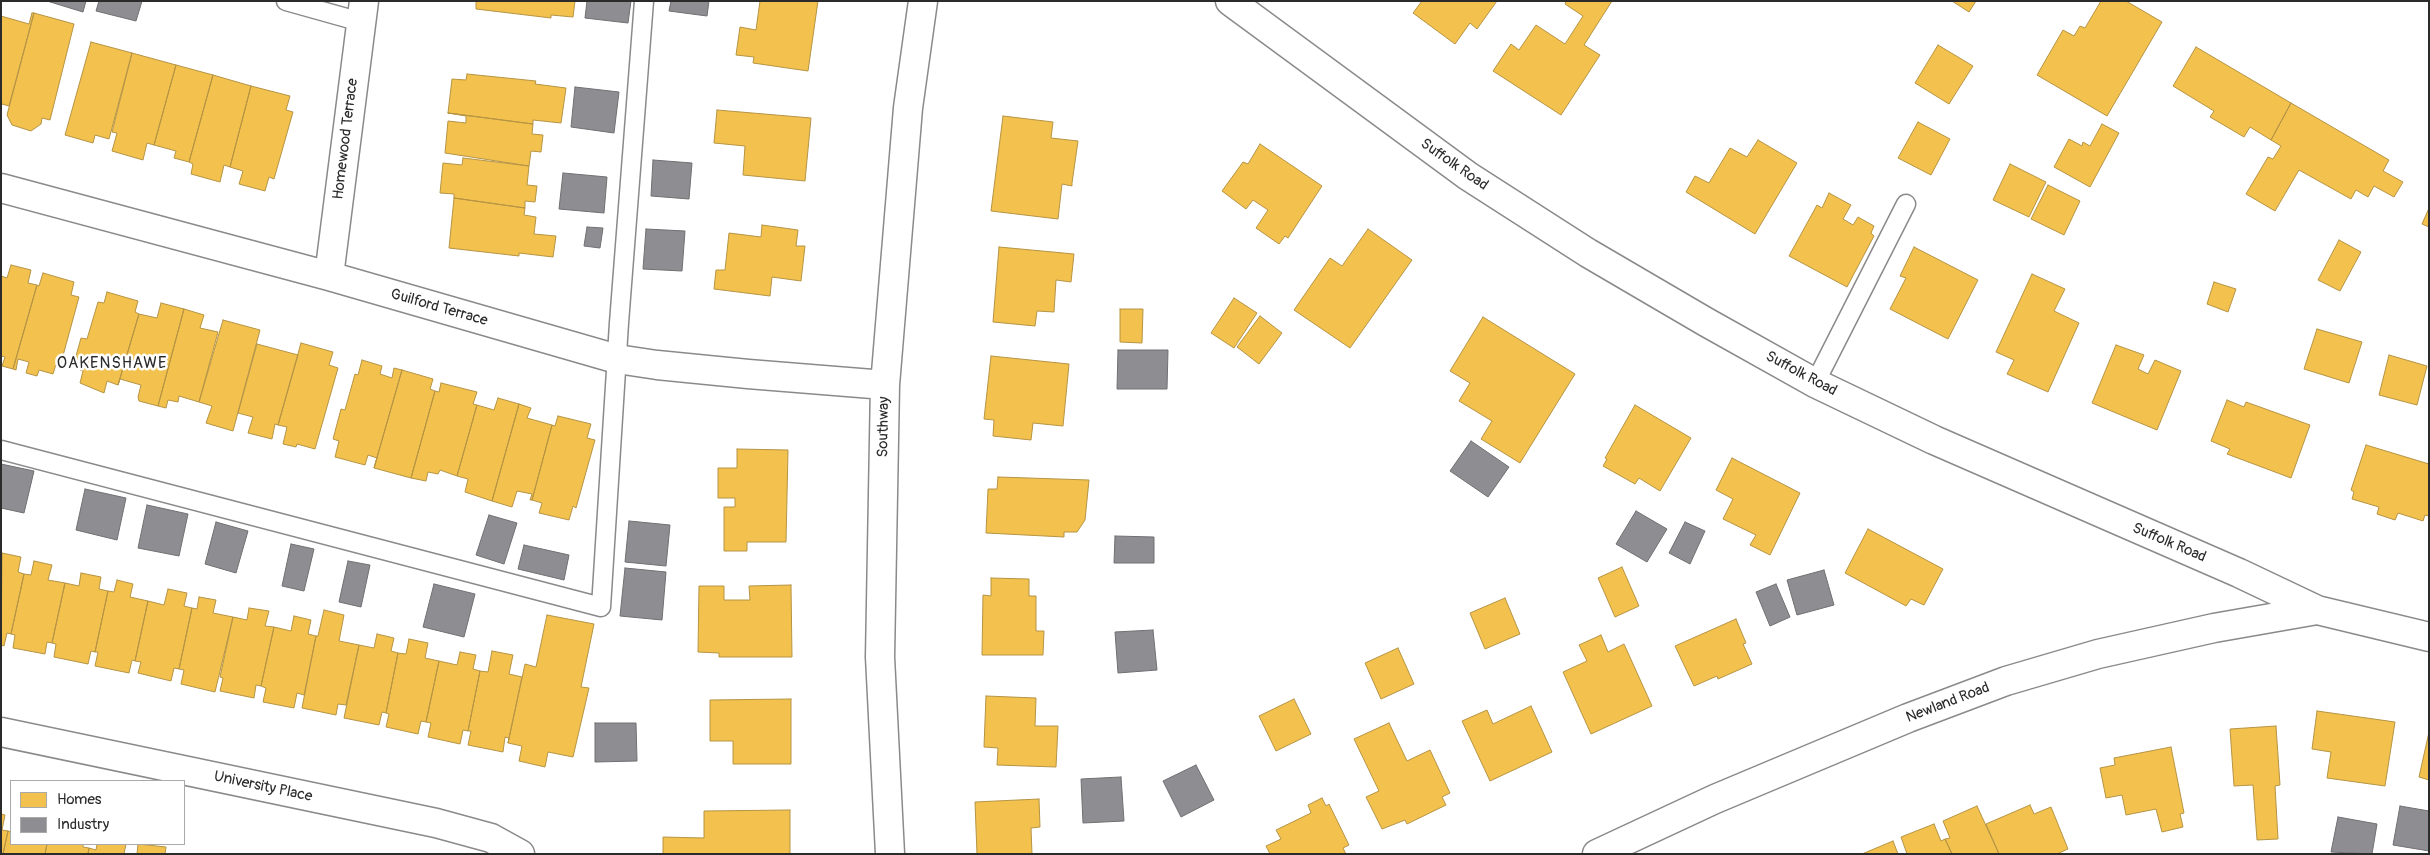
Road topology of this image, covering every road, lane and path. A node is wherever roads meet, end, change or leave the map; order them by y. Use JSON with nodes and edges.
{"nodes":[{"id":1,"x":286,"y":1,"type":"edge"},
{"id":2,"x":644,"y":1,"type":"edge"},
{"id":3,"x":923,"y":1,"type":"edge"},
{"id":4,"x":1230,"y":1,"type":"edge"},
{"id":5,"x":362,"y":11,"type":"edge"},
{"id":6,"x":1,"y":188,"type":"edge"},
{"id":7,"x":1906,"y":204,"type":"dead end"},
{"id":8,"x":329,"y":276,"type":"junction"},
{"id":9,"x":617,"y":359,"type":"junction"},
{"id":10,"x":1815,"y":382,"type":"junction"},
{"id":11,"x":885,"y":385,"type":"junction"},
{"id":12,"x":1,"y":450,"type":"edge"},
{"id":13,"x":2317,"y":610,"type":"junction"},
{"id":14,"x":2429,"y":638,"type":"edge"},
{"id":15,"x":1,"y":732,"type":"edge"},
{"id":16,"x":520,"y":854,"type":"edge"},
{"id":17,"x":890,"y":854,"type":"edge"},
{"id":18,"x":1597,"y":854,"type":"edge"}],
"edges":[{"from":1,"to":5,"type":"lane"},
{"from":2,"to":9,"type":"lane"},
{"from":3,"to":11,"type":"street","name":"Southway"},
{"from":4,"to":10,"type":"street","name":"Suffolk Road"},
{"from":5,"to":8,"type":"street","name":"Homewood Terrace"},
{"from":6,"to":8,"type":"street","name":"Guilford Terrace"},
{"from":7,"to":10,"type":"lane"},
{"from":8,"to":9,"type":"street","name":"Guilford Terrace"},
{"from":9,"to":11,"type":"street","name":"Guilford Terrace"},
{"from":9,"to":12,"type":"lane"},
{"from":10,"to":13,"type":"street","name":"Suffolk Road"},
{"from":11,"to":17,"type":"street","name":"Southway"},
{"from":13,"to":14,"type":"street","name":"Suffolk Road"},
{"from":13,"to":18,"type":"street","name":"Newland Road"},
{"from":15,"to":16,"type":"street","name":"University Place"}]}
